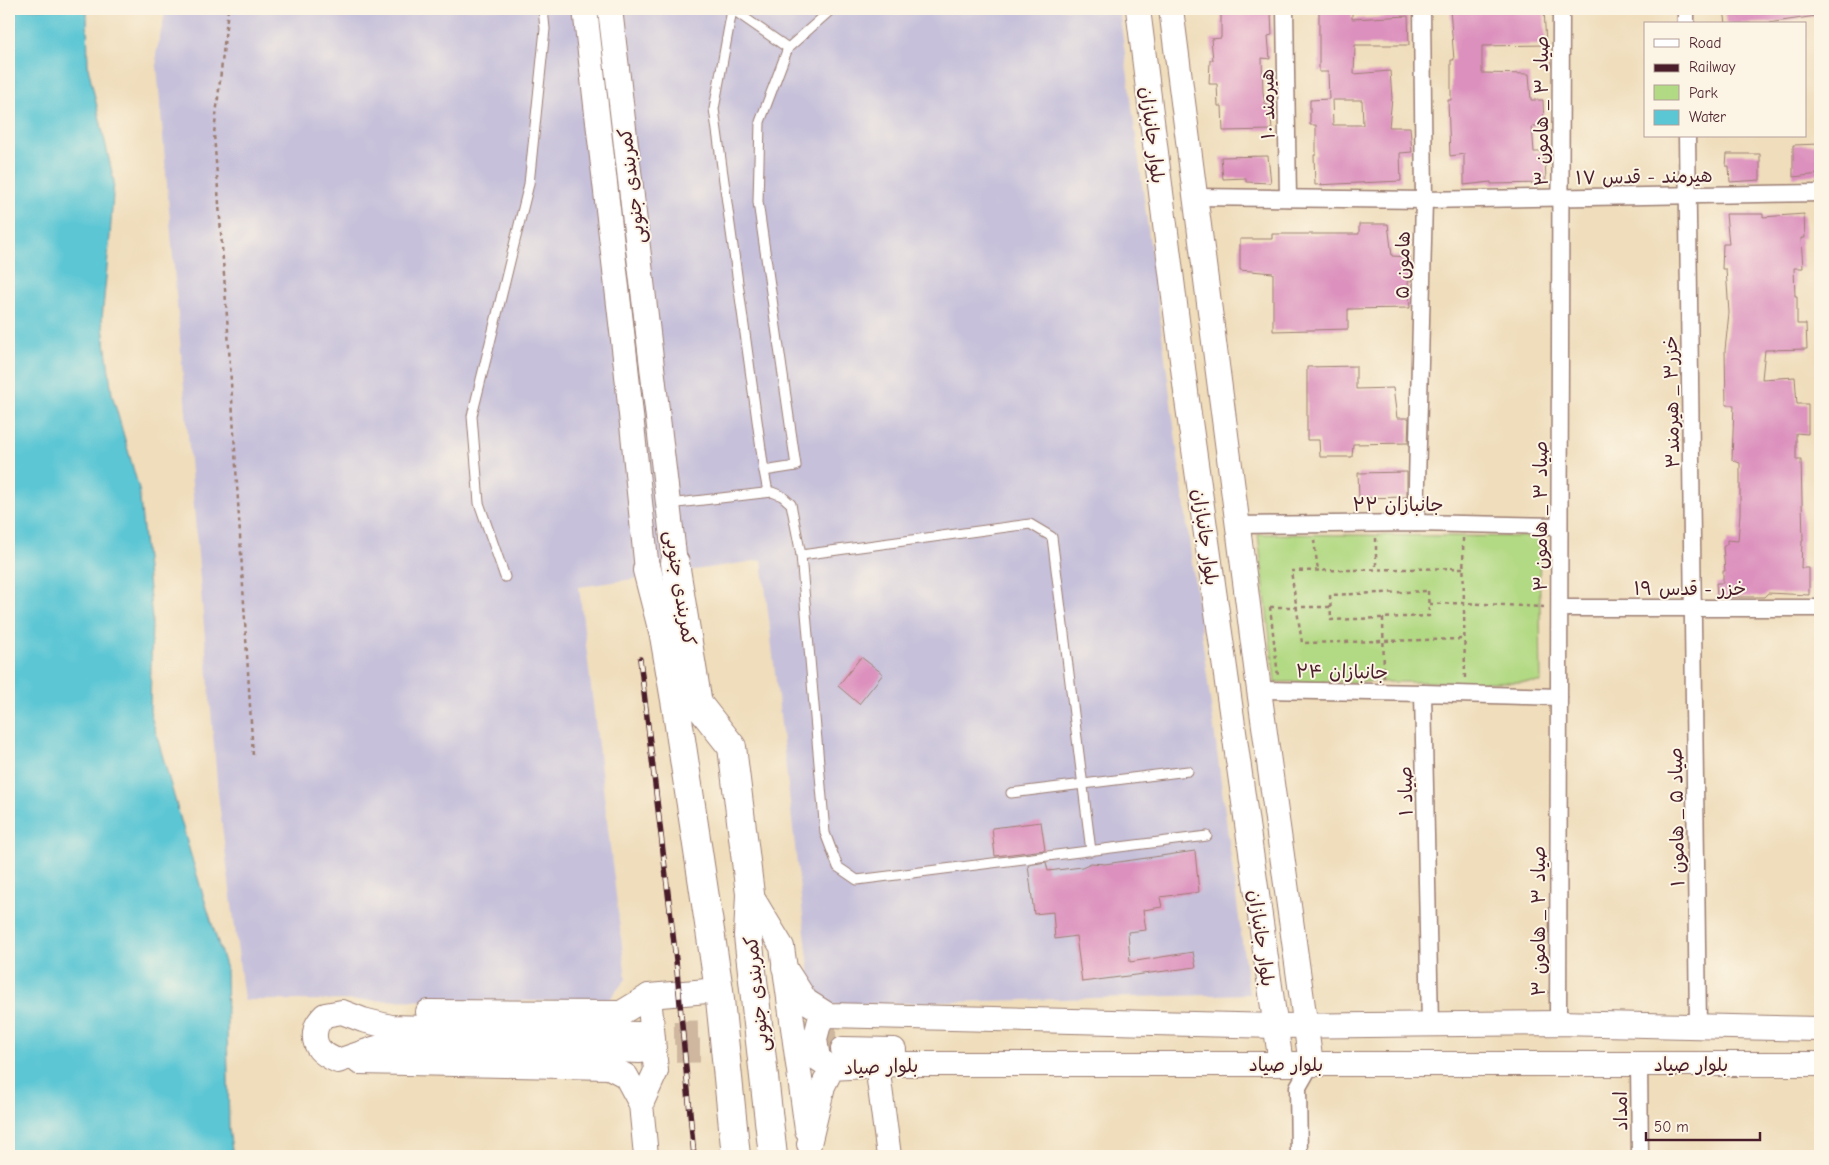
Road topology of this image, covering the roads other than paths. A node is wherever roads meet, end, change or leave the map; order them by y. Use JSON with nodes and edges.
{"nodes":[{"id":1,"x":543,"y":9,"type":"edge"},
{"id":2,"x":585,"y":9,"type":"edge"},
{"id":3,"x":610,"y":9,"type":"edge"},
{"id":4,"x":732,"y":9,"type":"edge"},
{"id":5,"x":832,"y":9,"type":"edge"},
{"id":6,"x":1138,"y":9,"type":"edge"},
{"id":7,"x":1171,"y":9,"type":"edge"},
{"id":8,"x":1285,"y":9,"type":"edge"},
{"id":9,"x":1422,"y":9,"type":"edge"},
{"id":10,"x":1561,"y":9,"type":"edge"},
{"id":11,"x":1686,"y":9,"type":"edge"},
{"id":12,"x":1686,"y":22,"type":"edge"},
{"id":13,"x":788,"y":48,"type":"junction"},
{"id":14,"x":1687,"y":138,"type":"edge"},
{"id":15,"x":1820,"y":193,"type":"edge"},
{"id":16,"x":1688,"y":195,"type":"junction"},
{"id":17,"x":1194,"y":197,"type":"junction"},
{"id":18,"x":1288,"y":198,"type":"junction"},
{"id":19,"x":1560,"y":198,"type":"junction"},
{"id":20,"x":1424,"y":200,"type":"junction"},
{"id":21,"x":651,"y":364,"type":"junction"},
{"id":22,"x":626,"y":366,"type":"junction"},
{"id":23,"x":1220,"y":395,"type":"junction"},
{"id":24,"x":1187,"y":400,"type":"junction"},
{"id":25,"x":764,"y":471,"type":"junction"},
{"id":26,"x":768,"y":492,"type":"junction"},
{"id":27,"x":668,"y":504,"type":"junction"},
{"id":28,"x":640,"y":507,"type":"junction"},
{"id":29,"x":1416,"y":522,"type":"junction"},
{"id":30,"x":1238,"y":525,"type":"junction"},
{"id":31,"x":1559,"y":526,"type":"junction"},
{"id":32,"x":802,"y":555,"type":"junction"},
{"id":33,"x":675,"y":563,"type":"joint"},
{"id":34,"x":647,"y":570,"type":"joint"},
{"id":35,"x":505,"y":577,"type":"dead end"},
{"id":36,"x":1560,"y":608,"type":"junction"},
{"id":37,"x":1693,"y":608,"type":"junction"},
{"id":38,"x":1820,"y":608,"type":"edge"},
{"id":39,"x":676,"y":634,"type":"junction"},
{"id":40,"x":1270,"y":690,"type":"junction"},
{"id":41,"x":1423,"y":693,"type":"junction"},
{"id":42,"x":1559,"y":697,"type":"junction"},
{"id":43,"x":1188,"y":771,"type":"dead end"},
{"id":44,"x":1083,"y":784,"type":"junction"},
{"id":45,"x":1011,"y":793,"type":"dead end"},
{"id":46,"x":1278,"y":823,"type":"junction"},
{"id":47,"x":1246,"y":827,"type":"junction"},
{"id":48,"x":1207,"y":836,"type":"dead end"},
{"id":49,"x":1091,"y":851,"type":"junction"},
{"id":50,"x":750,"y":894,"type":"junction"},
{"id":51,"x":784,"y":967,"type":"junction"},
{"id":52,"x":719,"y":990,"type":"junction"},
{"id":53,"x":649,"y":996,"type":"junction"},
{"id":54,"x":342,"y":1012,"type":"junction"},
{"id":55,"x":1558,"y":1023,"type":"junction"},
{"id":56,"x":1430,"y":1024,"type":"junction"},
{"id":57,"x":1306,"y":1025,"type":"junction"},
{"id":58,"x":1276,"y":1026,"type":"junction"},
{"id":59,"x":1698,"y":1026,"type":"junction"},
{"id":60,"x":1820,"y":1029,"type":"edge"},
{"id":61,"x":835,"y":1040,"type":"junction"},
{"id":62,"x":338,"y":1061,"type":"junction"},
{"id":63,"x":1175,"y":1064,"type":"junction"},
{"id":64,"x":1281,"y":1064,"type":"junction"},
{"id":65,"x":1311,"y":1064,"type":"junction"},
{"id":66,"x":1639,"y":1064,"type":"junction"},
{"id":67,"x":1820,"y":1064,"type":"edge"},
{"id":68,"x":877,"y":1065,"type":"junction"},
{"id":69,"x":1298,"y":1086,"type":"junction"},
{"id":70,"x":641,"y":1104,"type":"junction"},
{"id":71,"x":810,"y":1150,"type":"edge"},
{"id":72,"x":646,"y":1156,"type":"edge"},
{"id":73,"x":736,"y":1156,"type":"edge"},
{"id":74,"x":773,"y":1156,"type":"edge"},
{"id":75,"x":889,"y":1156,"type":"edge"},
{"id":76,"x":1299,"y":1156,"type":"edge"},
{"id":77,"x":1640,"y":1156,"type":"edge"}],
"edges":[{"from":1,"to":35,"type":"lane"},
{"from":2,"to":22,"type":"main road","name":"کمربندی جنوبی"},
{"from":3,"to":21,"type":"main road","name":"کمربندی جنوبی"},
{"from":4,"to":13,"type":"lane"},
{"from":4,"to":25,"type":"lane"},
{"from":5,"to":13,"type":"lane"},
{"from":6,"to":24,"type":"main road","name":"بلوار جانبازان"},
{"from":7,"to":17,"type":"main road","name":"بلوار جانبازان"},
{"from":8,"to":18,"type":"street","name":"هیرمند ۱۰"},
{"from":9,"to":20,"type":"street","name":"هامون ۵"},
{"from":10,"to":19,"type":"street","name":"صیاد ۳ _ هامون ۳"},
{"from":11,"to":12,"type":"street"},
{"from":13,"to":25,"type":"lane"},
{"from":14,"to":16,"type":"street"},
{"from":15,"to":16,"type":"street","name":"هیرمند - قدس ۱۷"},
{"from":16,"to":19,"type":"street","name":"هیرمند - قدس ۱۷"},
{"from":16,"to":37,"type":"street","name":"خزر۳ _ هیرمند۳"},
{"from":17,"to":18,"type":"street","name":"هیرمند - قدس ۱۷"},
{"from":17,"to":23,"type":"main road","name":"بلوار جانبازان"},
{"from":18,"to":20,"type":"street","name":"هیرمند - قدس ۱۷"},
{"from":19,"to":20,"type":"street","name":"هیرمند - قدس ۱۷"},
{"from":19,"to":31,"type":"street","name":"صیاد ۳ _ هامون ۳"},
{"from":20,"to":29,"type":"street","name":"هامون ۵"},
{"from":21,"to":22,"type":"main road"},
{"from":21,"to":27,"type":"main road","name":"کمربندی جنوبی"},
{"from":22,"to":28,"type":"main road","name":"کمربندی جنوبی"},
{"from":23,"to":24,"type":"main road"},
{"from":23,"to":30,"type":"main road","name":"بلوار جانبازان"},
{"from":24,"to":47,"type":"main road","name":"بلوار جانبازان"},
{"from":25,"to":26,"type":"lane"},
{"from":26,"to":27,"type":"lane"},
{"from":26,"to":32,"type":"lane"},
{"from":27,"to":28,"type":"main road"},
{"from":27,"to":33,"type":"main road","name":"کمربندی جنوبی"},
{"from":28,"to":34,"type":"main road","name":"کمربندی جنوبی"},
{"from":29,"to":30,"type":"street","name":"جانبازان ۲۲"},
{"from":29,"to":31,"type":"street","name":"جانبازان ۲۲"},
{"from":30,"to":40,"type":"main road","name":"بلوار جانبازان"},
{"from":31,"to":36,"type":"street","name":"صیاد ۳ _ هامون ۳"},
{"from":32,"to":44,"type":"lane"},
{"from":32,"to":49,"type":"lane"},
{"from":33,"to":39,"type":"highway","name":"کمربندی جنوبی"},
{"from":34,"to":39,"type":"highway","name":"کمربندی جنوبی"},
{"from":36,"to":37,"type":"street","name":"خزر - قدس ۱۹"},
{"from":36,"to":42,"type":"street","name":"صیاد ۳ _ هامون ۳"},
{"from":37,"to":38,"type":"street","name":"خزر - قدس ۱۹"},
{"from":37,"to":59,"type":"street","name":"صیاد ۵ _ هامون ۱"},
{"from":39,"to":50,"type":"highway","name":"کمربندی جنوبی"},
{"from":39,"to":52,"type":"highway","name":"کمربندی جنوبی"},
{"from":40,"to":41,"type":"street","name":"جانبازان ۲۴"},
{"from":40,"to":46,"type":"main road","name":"بلوار جانبازان"},
{"from":41,"to":42,"type":"street"},
{"from":41,"to":56,"type":"street","name":"صیاد ۱"},
{"from":42,"to":55,"type":"street","name":"صیاد ۳ _ هامون ۳"},
{"from":43,"to":44,"type":"lane"},
{"from":44,"to":45,"type":"lane"},
{"from":44,"to":49,"type":"lane"},
{"from":46,"to":47,"type":"main road"},
{"from":46,"to":57,"type":"main road","name":"بلوار جانبازان"},
{"from":47,"to":58,"type":"main road","name":"بلوار جانبازان"},
{"from":48,"to":49,"type":"lane"},
{"from":50,"to":51,"type":"main road"},
{"from":50,"to":74,"type":"highway","name":"کمربندی جنوبی"},
{"from":51,"to":61,"type":"main road"},
{"from":51,"to":71,"type":"main road"},
{"from":52,"to":53,"type":"main road"},
{"from":52,"to":73,"type":"highway","name":"کمربندی جنوبی"},
{"from":53,"to":54,"type":"main road"},
{"from":53,"to":70,"type":"main road"},
{"from":54,"to":62,"type":"main road"},
{"from":54,"to":62,"type":"main road"},
{"from":55,"to":56,"type":"main road","name":"بلوار صیاد"},
{"from":55,"to":59,"type":"main road","name":"بلوار صیاد"},
{"from":56,"to":57,"type":"main road","name":"بلوار صیاد"},
{"from":57,"to":58,"type":"main road","name":"بلوار صیاد"},
{"from":57,"to":65,"type":"main road","name":"بلوار جانبازان"},
{"from":58,"to":61,"type":"main road","name":"بلوار صیاد"},
{"from":58,"to":64,"type":"main road","name":"بلوار جانبازان"},
{"from":59,"to":60,"type":"main road","name":"بلوار صیاد"},
{"from":61,"to":63,"type":"main road"},
{"from":61,"to":68,"type":"main road","name":"بلوار صیاد"},
{"from":61,"to":71,"type":"main road","name":"بلوار صیاد"},
{"from":62,"to":70,"type":"main road"},
{"from":63,"to":64,"type":"main road","name":"بلوار صیاد"},
{"from":63,"to":68,"type":"main road","name":"بلوار صیاد"},
{"from":64,"to":65,"type":"main road","name":"بلوار صیاد"},
{"from":64,"to":69,"type":"street"},
{"from":65,"to":66,"type":"main road","name":"بلوار صیاد"},
{"from":65,"to":69,"type":"street"},
{"from":66,"to":67,"type":"main road","name":"بلوار صیاد"},
{"from":66,"to":77,"type":"street","name":"امداد"},
{"from":68,"to":75,"type":"main road"},
{"from":69,"to":76,"type":"street"},
{"from":70,"to":72,"type":"main road"}]}
